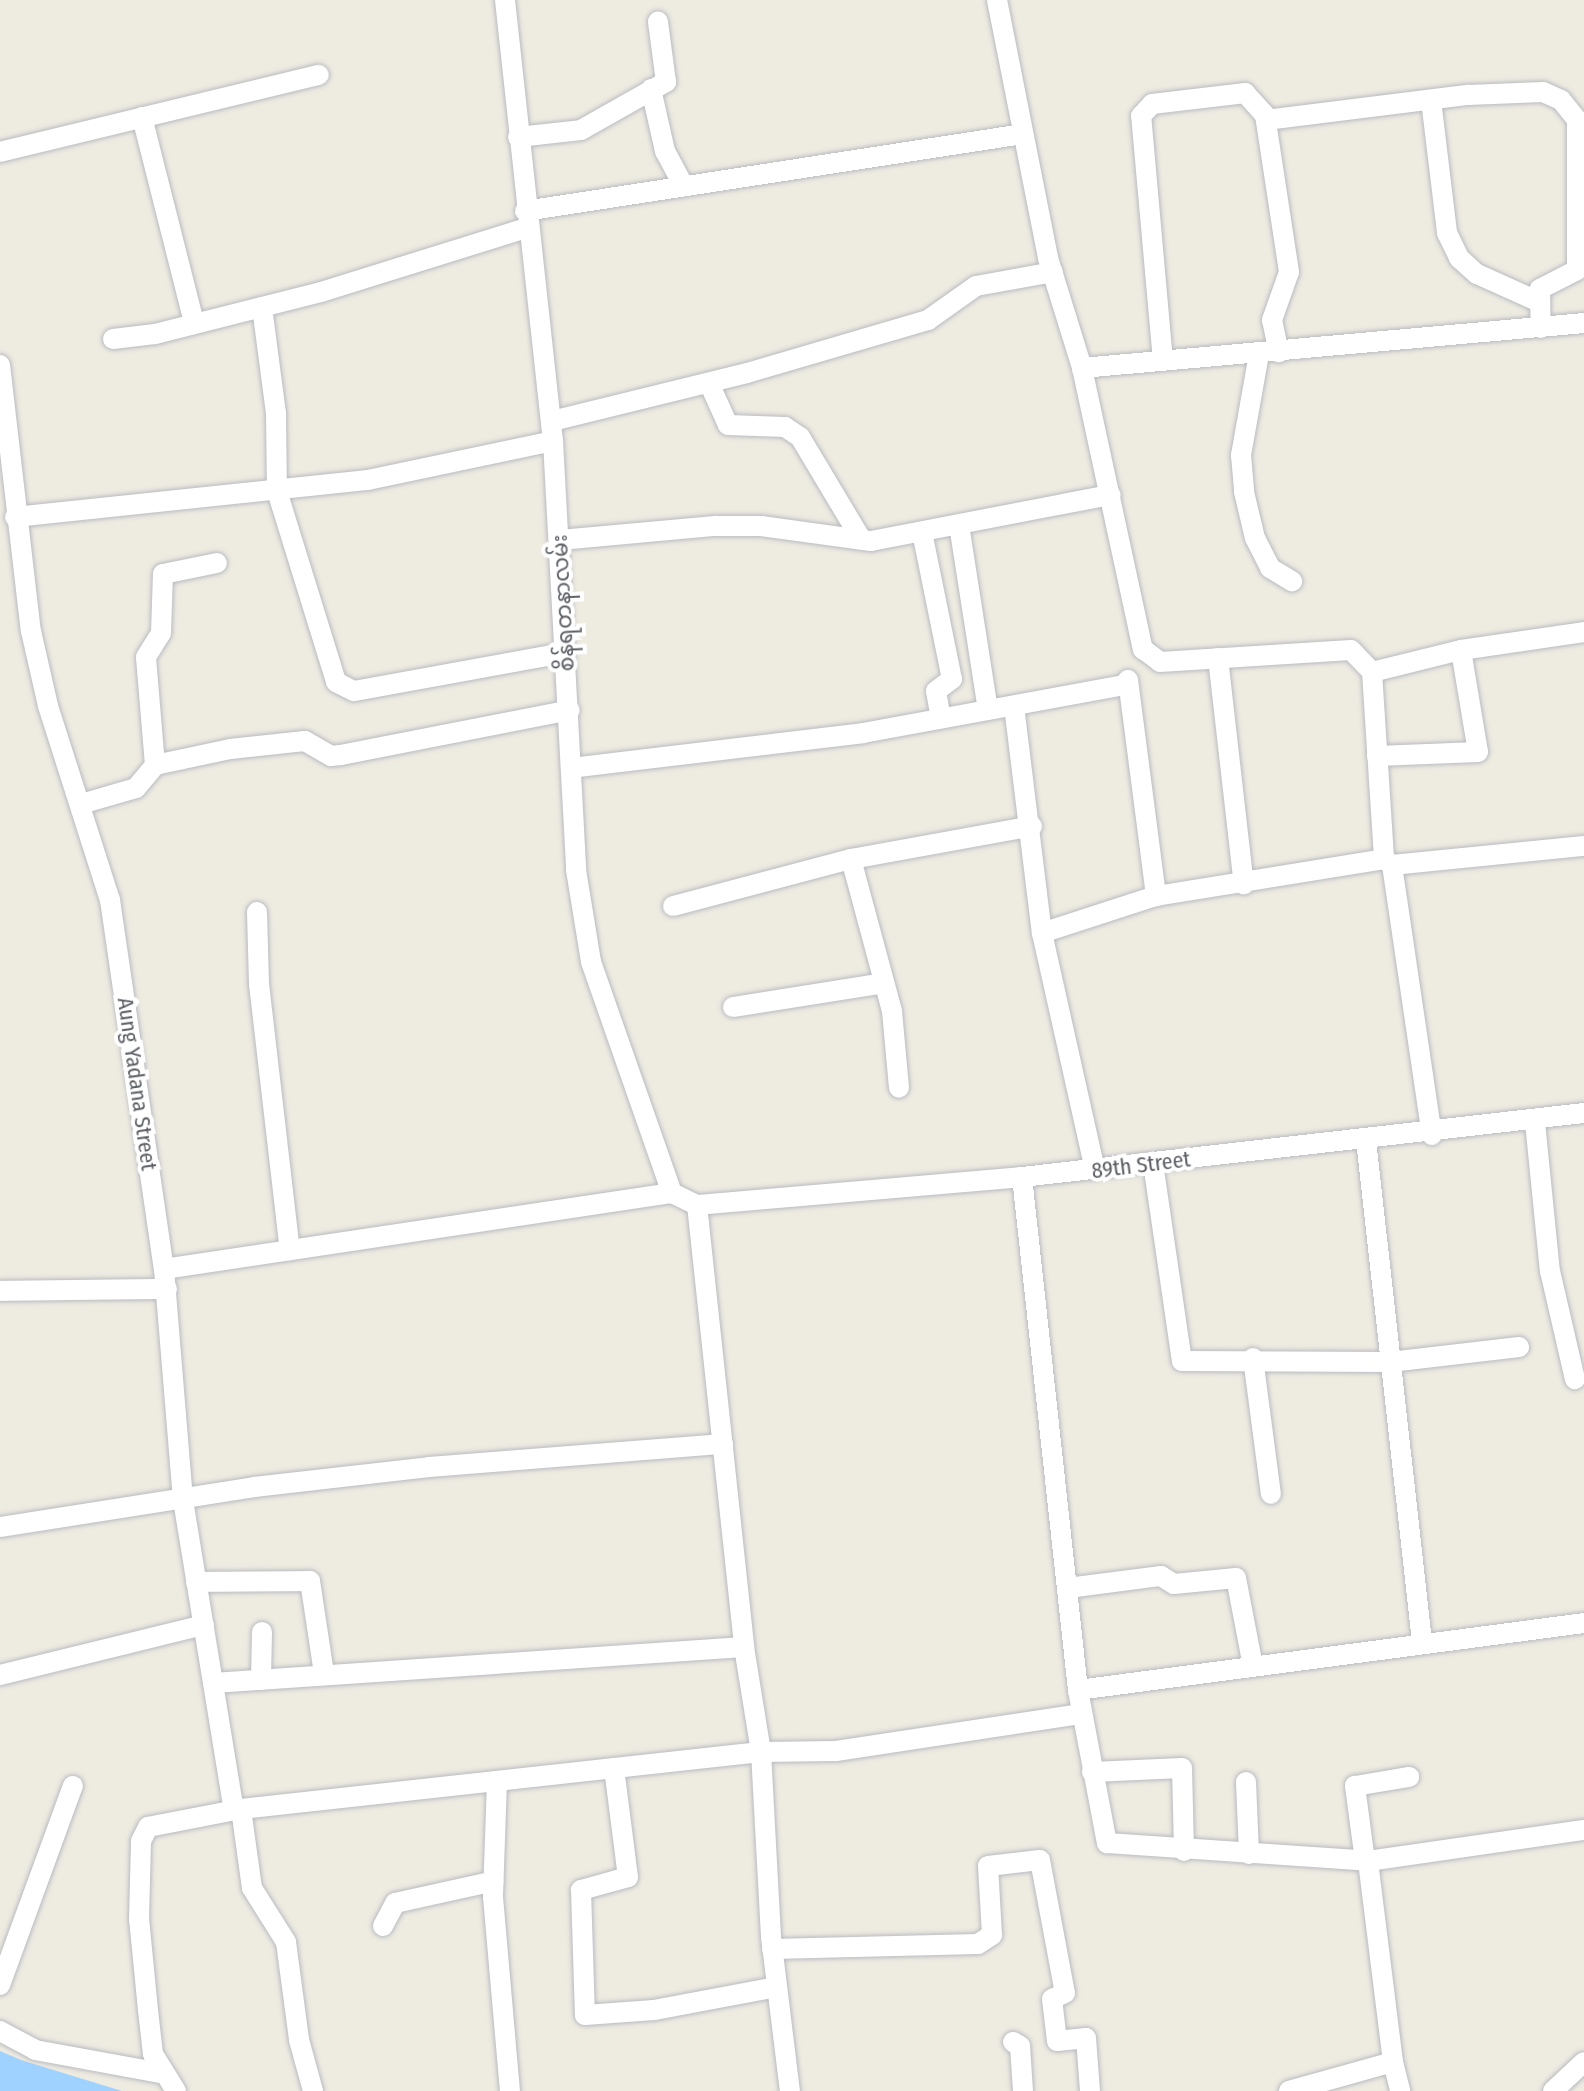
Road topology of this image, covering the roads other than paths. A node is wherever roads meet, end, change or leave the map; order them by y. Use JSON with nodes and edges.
{"nodes":[{"id":1,"x":505,"y":0,"type":"edge"},
{"id":2,"x":997,"y":0,"type":"edge"},
{"id":3,"x":658,"y":22,"type":"dead end"},
{"id":4,"x":319,"y":75,"type":"dead end"},
{"id":5,"x":651,"y":89,"type":"junction"},
{"id":6,"x":1431,"y":100,"type":"junction"},
{"id":7,"x":142,"y":117,"type":"junction"},
{"id":8,"x":1266,"y":120,"type":"junction"},
{"id":9,"x":1023,"y":134,"type":"junction"},
{"id":10,"x":518,"y":137,"type":"junction"},
{"id":11,"x":0,"y":152,"type":"edge"},
{"id":12,"x":684,"y":186,"type":"junction"},
{"id":13,"x":526,"y":219,"type":"junction"},
{"id":14,"x":1053,"y":272,"type":"junction"},
{"id":15,"x":1537,"y":301,"type":"junction"},
{"id":16,"x":262,"y":307,"type":"junction"},
{"id":17,"x":194,"y":323,"type":"junction"},
{"id":18,"x":1584,"y":323,"type":"edge"},
{"id":19,"x":1541,"y":328,"type":"junction"},
{"id":20,"x":113,"y":339,"type":"dead end"},
{"id":21,"x":1269,"y":353,"type":"junction"},
{"id":22,"x":1163,"y":361,"type":"junction"},
{"id":23,"x":0,"y":365,"type":"edge"},
{"id":24,"x":1082,"y":368,"type":"junction"},
{"id":25,"x":709,"y":383,"type":"junction"},
{"id":26,"x":552,"y":431,"type":"junction"},
{"id":27,"x":277,"y":491,"type":"junction"},
{"id":28,"x":1111,"y":495,"type":"junction"},
{"id":29,"x":10,"y":508,"type":"edge"},
{"id":30,"x":959,"y":525,"type":"junction"},
{"id":31,"x":922,"y":532,"type":"junction"},
{"id":32,"x":861,"y":539,"type":"junction"},
{"id":33,"x":560,"y":540,"type":"junction"},
{"id":34,"x":217,"y":563,"type":"dead end"},
{"id":35,"x":1292,"y":581,"type":"dead end"},
{"id":36,"x":1584,"y":632,"type":"edge"},
{"id":37,"x":1461,"y":650,"type":"junction"},
{"id":38,"x":564,"y":653,"type":"junction"},
{"id":39,"x":1218,"y":658,"type":"junction"},
{"id":40,"x":1155,"y":660,"type":"junction"},
{"id":41,"x":1372,"y":672,"type":"junction"},
{"id":42,"x":1128,"y":680,"type":"junction"},
{"id":43,"x":1014,"y":706,"type":"junction"},
{"id":44,"x":570,"y":710,"type":"junction"},
{"id":45,"x":988,"y":710,"type":"junction"},
{"id":46,"x":941,"y":718,"type":"junction"},
{"id":47,"x":1377,"y":756,"type":"junction"},
{"id":48,"x":155,"y":765,"type":"junction"},
{"id":49,"x":571,"y":768,"type":"junction"},
{"id":50,"x":81,"y":804,"type":"junction"},
{"id":51,"x":1032,"y":826,"type":"junction"},
{"id":52,"x":1584,"y":846,"type":"edge"},
{"id":53,"x":851,"y":859,"type":"junction"},
{"id":54,"x":1388,"y":862,"type":"junction"},
{"id":55,"x":1244,"y":885,"type":"junction"},
{"id":56,"x":1156,"y":896,"type":"junction"},
{"id":57,"x":673,"y":906,"type":"dead end"},
{"id":58,"x":257,"y":912,"type":"dead end"},
{"id":59,"x":1042,"y":933,"type":"junction"},
{"id":60,"x":884,"y":983,"type":"junction"},
{"id":61,"x":733,"y":1007,"type":"dead end"},
{"id":62,"x":899,"y":1088,"type":"dead end"},
{"id":63,"x":1584,"y":1113,"type":"edge"},
{"id":64,"x":1535,"y":1122,"type":"junction"},
{"id":65,"x":1432,"y":1135,"type":"junction"},
{"id":66,"x":1366,"y":1140,"type":"junction"},
{"id":67,"x":1153,"y":1163,"type":"junction"},
{"id":68,"x":1095,"y":1170,"type":"junction"},
{"id":69,"x":1022,"y":1177,"type":"junction"},
{"id":70,"x":672,"y":1193,"type":"junction"},
{"id":71,"x":697,"y":1205,"type":"junction"},
{"id":72,"x":290,"y":1250,"type":"junction"},
{"id":73,"x":165,"y":1279,"type":"junction"},
{"id":74,"x":0,"y":1291,"type":"edge"},
{"id":75,"x":1519,"y":1347,"type":"dead end"},
{"id":76,"x":1253,"y":1358,"type":"junction"},
{"id":77,"x":1390,"y":1362,"type":"junction"},
{"id":78,"x":1575,"y":1379,"type":"dead end"},
{"id":79,"x":723,"y":1444,"type":"junction"},
{"id":80,"x":1271,"y":1494,"type":"dead end"},
{"id":81,"x":183,"y":1500,"type":"junction"},
{"id":82,"x":0,"y":1527,"type":"edge"},
{"id":83,"x":196,"y":1582,"type":"junction"},
{"id":84,"x":1068,"y":1588,"type":"junction"},
{"id":85,"x":1584,"y":1623,"type":"edge"},
{"id":86,"x":204,"y":1625,"type":"junction"},
{"id":87,"x":262,"y":1632,"type":"dead end"},
{"id":88,"x":1422,"y":1642,"type":"junction"},
{"id":89,"x":744,"y":1647,"type":"junction"},
{"id":90,"x":1253,"y":1666,"type":"junction"},
{"id":91,"x":324,"y":1674,"type":"junction"},
{"id":92,"x":0,"y":1675,"type":"edge"},
{"id":93,"x":261,"y":1680,"type":"junction"},
{"id":94,"x":213,"y":1683,"type":"junction"},
{"id":95,"x":1078,"y":1690,"type":"junction"},
{"id":96,"x":1081,"y":1714,"type":"junction"},
{"id":97,"x":761,"y":1752,"type":"junction"},
{"id":98,"x":614,"y":1768,"type":"junction"},
{"id":99,"x":1092,"y":1772,"type":"junction"},
{"id":100,"x":1409,"y":1777,"type":"dead end"},
{"id":101,"x":497,"y":1781,"type":"junction"},
{"id":102,"x":1246,"y":1782,"type":"dead end"},
{"id":103,"x":73,"y":1786,"type":"dead end"},
{"id":104,"x":238,"y":1810,"type":"junction"},
{"id":105,"x":1584,"y":1830,"type":"edge"},
{"id":106,"x":1184,"y":1851,"type":"junction"},
{"id":107,"x":1249,"y":1854,"type":"junction"},
{"id":108,"x":1366,"y":1861,"type":"junction"},
{"id":109,"x":494,"y":1881,"type":"junction"},
{"id":110,"x":383,"y":1926,"type":"dead end"},
{"id":111,"x":772,"y":1949,"type":"junction"},
{"id":112,"x":0,"y":1985,"type":"edge"},
{"id":113,"x":777,"y":1987,"type":"junction"},
{"id":114,"x":0,"y":2031,"type":"edge"},
{"id":115,"x":1013,"y":2042,"type":"dead end"},
{"id":116,"x":1393,"y":2062,"type":"junction"},
{"id":117,"x":1584,"y":2062,"type":"edge"},
{"id":118,"x":160,"y":2073,"type":"junction"},
{"id":119,"x":176,"y":2091,"type":"edge"},
{"id":120,"x":313,"y":2091,"type":"edge"},
{"id":121,"x":510,"y":2091,"type":"edge"},
{"id":122,"x":790,"y":2091,"type":"edge"},
{"id":123,"x":1023,"y":2091,"type":"edge"},
{"id":124,"x":1090,"y":2091,"type":"edge"},
{"id":125,"x":1289,"y":2091,"type":"edge"},
{"id":126,"x":1400,"y":2091,"type":"edge"},
{"id":127,"x":1553,"y":2091,"type":"edge"}],
"edges":[{"from":1,"to":10,"type":"street","name":"စိန်ရတနာလမ်း"},
{"from":2,"to":9,"type":"street"},
{"from":3,"to":5,"type":"street"},
{"from":4,"to":7,"type":"street"},
{"from":5,"to":10,"type":"street"},
{"from":5,"to":12,"type":"street"},
{"from":6,"to":8,"type":"street"},
{"from":6,"to":15,"type":"street"},
{"from":6,"to":15,"type":"street"},
{"from":7,"to":11,"type":"street"},
{"from":7,"to":17,"type":"street"},
{"from":8,"to":21,"type":"street"},
{"from":8,"to":22,"type":"street"},
{"from":9,"to":12,"type":"street"},
{"from":9,"to":14,"type":"street"},
{"from":10,"to":13,"type":"street","name":"စိန်ရတနာလမ်း"},
{"from":12,"to":13,"type":"street"},
{"from":13,"to":16,"type":"street"},
{"from":13,"to":26,"type":"street","name":"စိန်ရတနာလမ်း"},
{"from":14,"to":24,"type":"street"},
{"from":14,"to":25,"type":"street"},
{"from":15,"to":19,"type":"street"},
{"from":16,"to":17,"type":"street"},
{"from":16,"to":27,"type":"street"},
{"from":17,"to":20,"type":"street"},
{"from":18,"to":19,"type":"street"},
{"from":19,"to":21,"type":"street"},
{"from":21,"to":22,"type":"street"},
{"from":21,"to":35,"type":"street"},
{"from":22,"to":24,"type":"street"},
{"from":23,"to":29,"type":"street","name":"Aung Yadana Street"},
{"from":24,"to":28,"type":"street"},
{"from":25,"to":26,"type":"street"},
{"from":25,"to":32,"type":"street"},
{"from":26,"to":27,"type":"street"},
{"from":26,"to":33,"type":"street","name":"စိန်ရတနာလမ်း"},
{"from":27,"to":29,"type":"street"},
{"from":27,"to":38,"type":"street"},
{"from":28,"to":30,"type":"street"},
{"from":28,"to":40,"type":"street"},
{"from":29,"to":50,"type":"street","name":"Aung Yadana Street"},
{"from":30,"to":31,"type":"street"},
{"from":30,"to":45,"type":"street"},
{"from":31,"to":32,"type":"street"},
{"from":31,"to":46,"type":"street"},
{"from":32,"to":33,"type":"street"},
{"from":33,"to":38,"type":"street","name":"စိန်ရတနာလမ်း"},
{"from":34,"to":48,"type":"street"},
{"from":36,"to":37,"type":"street"},
{"from":37,"to":41,"type":"street"},
{"from":37,"to":47,"type":"street"},
{"from":38,"to":44,"type":"street","name":"စိန်ရတနာလမ်း"},
{"from":39,"to":40,"type":"street"},
{"from":39,"to":41,"type":"street"},
{"from":39,"to":55,"type":"street"},
{"from":40,"to":42,"type":"street"},
{"from":41,"to":47,"type":"street"},
{"from":42,"to":43,"type":"street"},
{"from":42,"to":56,"type":"street"},
{"from":43,"to":45,"type":"street"},
{"from":43,"to":51,"type":"street"},
{"from":44,"to":48,"type":"street"},
{"from":44,"to":49,"type":"street","name":"စိန်ရတနာလမ်း"},
{"from":45,"to":46,"type":"street"},
{"from":46,"to":49,"type":"street"},
{"from":47,"to":54,"type":"street"},
{"from":48,"to":50,"type":"street"},
{"from":49,"to":70,"type":"street","name":"စိန်ရတနာလမ်း"},
{"from":50,"to":73,"type":"street","name":"Aung Yadana Street"},
{"from":51,"to":53,"type":"street"},
{"from":51,"to":59,"type":"street"},
{"from":52,"to":54,"type":"street"},
{"from":53,"to":57,"type":"street"},
{"from":53,"to":60,"type":"street"},
{"from":54,"to":55,"type":"street"},
{"from":54,"to":65,"type":"street"},
{"from":55,"to":56,"type":"street"},
{"from":56,"to":59,"type":"street"},
{"from":58,"to":72,"type":"street"},
{"from":59,"to":68,"type":"street"},
{"from":60,"to":61,"type":"street"},
{"from":60,"to":62,"type":"street"},
{"from":63,"to":64,"type":"street","name":"89th Street"},
{"from":64,"to":65,"type":"street","name":"89th Street"},
{"from":64,"to":78,"type":"street"},
{"from":65,"to":66,"type":"street","name":"89th Street"},
{"from":66,"to":67,"type":"street","name":"89th Street"},
{"from":66,"to":77,"type":"street"},
{"from":67,"to":68,"type":"street","name":"89th Street"},
{"from":67,"to":76,"type":"street"},
{"from":68,"to":69,"type":"street","name":"89th Street"},
{"from":69,"to":71,"type":"street","name":"89th Street"},
{"from":69,"to":84,"type":"street"},
{"from":70,"to":71,"type":"street"},
{"from":70,"to":72,"type":"street"},
{"from":71,"to":79,"type":"street"},
{"from":72,"to":73,"type":"street"},
{"from":73,"to":74,"type":"street"},
{"from":73,"to":81,"type":"street","name":"Aung Yadana Street"},
{"from":75,"to":77,"type":"street"},
{"from":76,"to":77,"type":"street"},
{"from":76,"to":80,"type":"street"},
{"from":77,"to":88,"type":"street"},
{"from":79,"to":81,"type":"street"},
{"from":79,"to":89,"type":"street"},
{"from":81,"to":82,"type":"street"},
{"from":81,"to":83,"type":"street","name":"Aung Yadana Street"},
{"from":83,"to":86,"type":"street","name":"Aung Yadana Street"},
{"from":83,"to":91,"type":"street"},
{"from":84,"to":90,"type":"street"},
{"from":84,"to":95,"type":"street"},
{"from":85,"to":88,"type":"street"},
{"from":86,"to":92,"type":"street"},
{"from":86,"to":94,"type":"street","name":"Aung Yadana Street"},
{"from":87,"to":93,"type":"street"},
{"from":88,"to":90,"type":"street"},
{"from":89,"to":91,"type":"street"},
{"from":89,"to":97,"type":"street"},
{"from":90,"to":95,"type":"street"},
{"from":91,"to":93,"type":"street"},
{"from":93,"to":94,"type":"street"},
{"from":94,"to":104,"type":"street","name":"Aung Yadana Street"},
{"from":95,"to":96,"type":"street"},
{"from":96,"to":97,"type":"street"},
{"from":96,"to":99,"type":"street"},
{"from":97,"to":98,"type":"street"},
{"from":97,"to":111,"type":"street"},
{"from":98,"to":101,"type":"street"},
{"from":98,"to":113,"type":"street"},
{"from":99,"to":106,"type":"street"},
{"from":99,"to":106,"type":"street"},
{"from":100,"to":108,"type":"street"},
{"from":101,"to":104,"type":"street"},
{"from":101,"to":109,"type":"street"},
{"from":102,"to":107,"type":"street"},
{"from":103,"to":112,"type":"street"},
{"from":104,"to":118,"type":"street"},
{"from":104,"to":120,"type":"street","name":"Aung Yadana Street"},
{"from":105,"to":108,"type":"street"},
{"from":106,"to":107,"type":"street"},
{"from":107,"to":108,"type":"street"},
{"from":108,"to":116,"type":"street"},
{"from":109,"to":110,"type":"street"},
{"from":109,"to":121,"type":"street"},
{"from":111,"to":113,"type":"street"},
{"from":111,"to":124,"type":"street"},
{"from":113,"to":122,"type":"street"},
{"from":114,"to":118,"type":"street"},
{"from":115,"to":123,"type":"street"},
{"from":116,"to":125,"type":"street"},
{"from":116,"to":126,"type":"street"},
{"from":117,"to":127,"type":"street"},
{"from":118,"to":119,"type":"street"}]}
